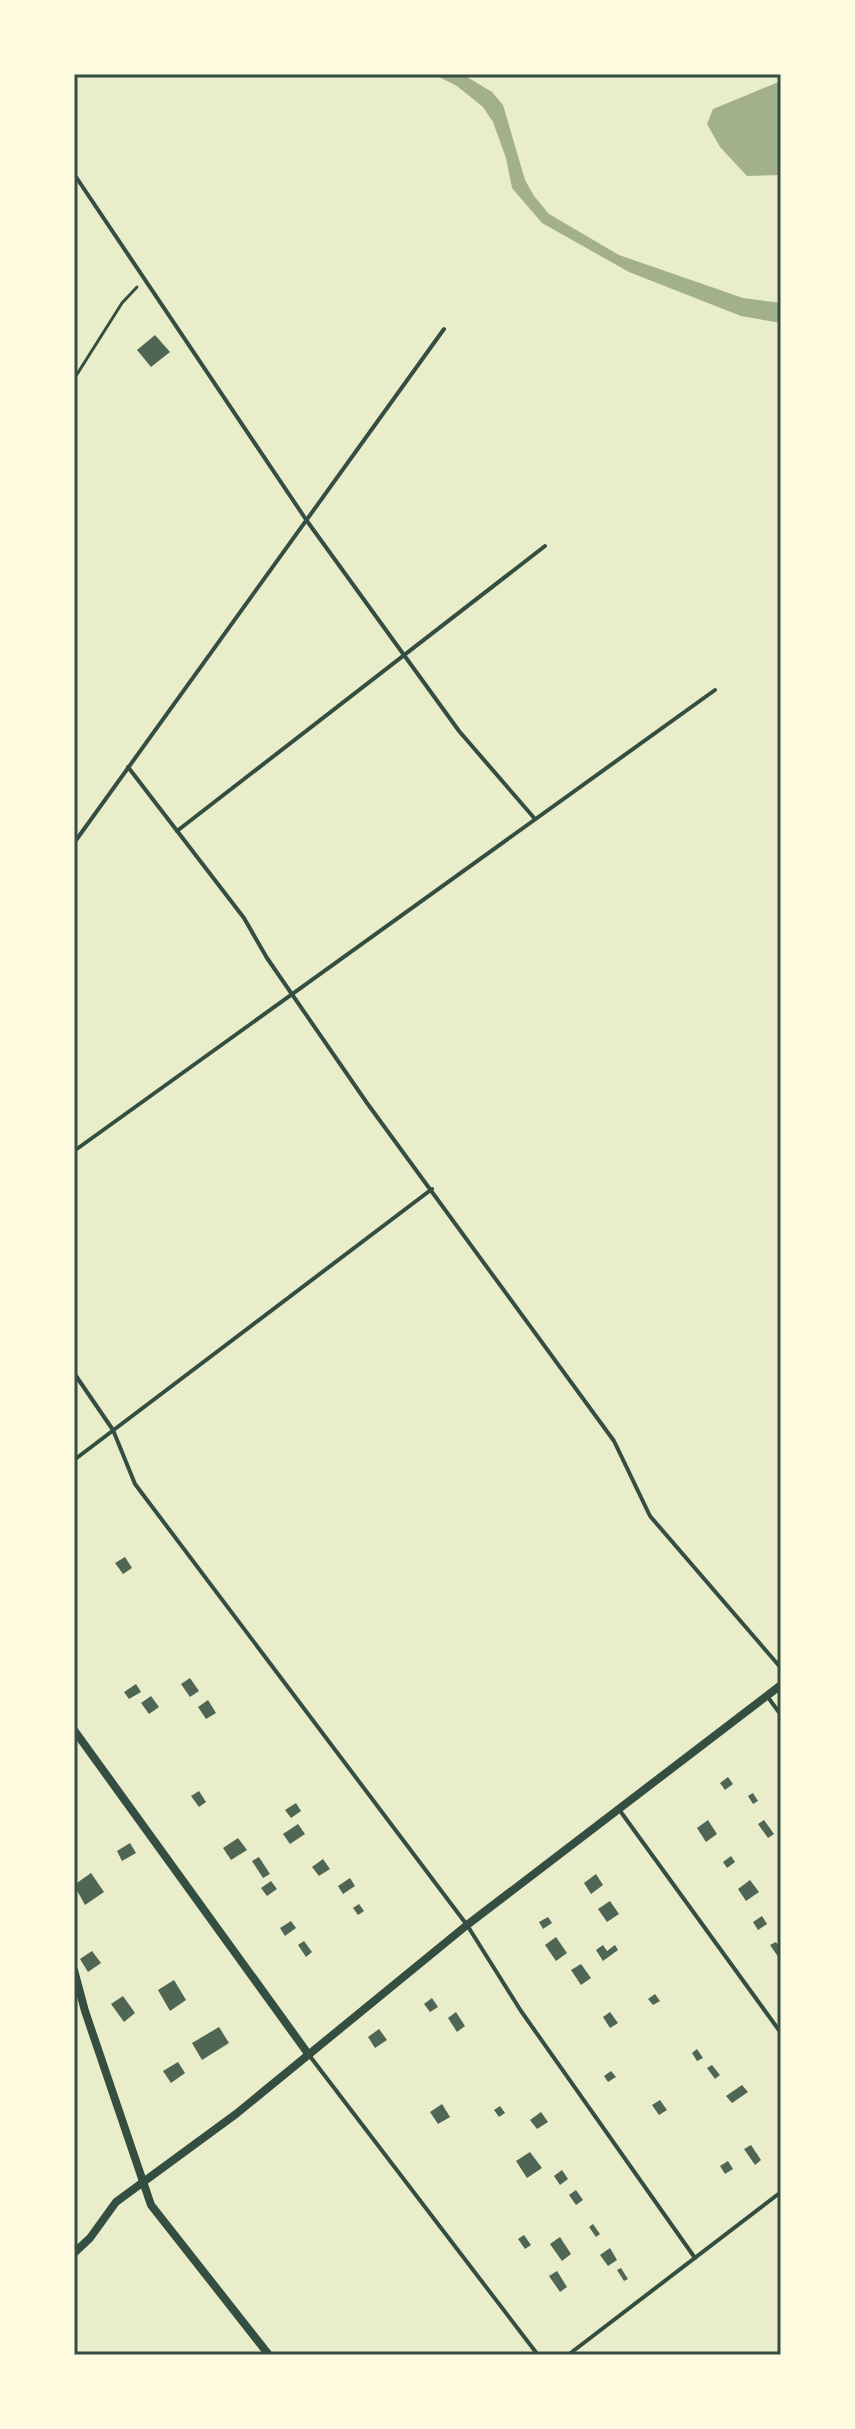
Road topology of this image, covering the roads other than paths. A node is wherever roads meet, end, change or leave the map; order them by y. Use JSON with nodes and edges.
{"nodes":[{"id":1,"x":74,"y":174,"type":"edge"},
{"id":2,"x":444,"y":329,"type":"dead end"},
{"id":3,"x":307,"y":521,"type":"junction"},
{"id":4,"x":545,"y":546,"type":"dead end"},
{"id":5,"x":403,"y":654,"type":"junction"},
{"id":6,"x":715,"y":690,"type":"dead end"},
{"id":7,"x":128,"y":767,"type":"junction"},
{"id":8,"x":535,"y":819,"type":"junction"},
{"id":9,"x":177,"y":831,"type":"junction"},
{"id":10,"x":74,"y":843,"type":"edge"},
{"id":11,"x":292,"y":994,"type":"junction"},
{"id":12,"x":74,"y":1151,"type":"edge"},
{"id":13,"x":432,"y":1189,"type":"junction"},
{"id":14,"x":74,"y":1373,"type":"edge"},
{"id":15,"x":113,"y":1430,"type":"junction"},
{"id":16,"x":74,"y":1460,"type":"edge"},
{"id":17,"x":781,"y":1668,"type":"edge"},
{"id":18,"x":781,"y":1685,"type":"edge"},
{"id":19,"x":767,"y":1696,"type":"junction"},
{"id":20,"x":781,"y":1715,"type":"edge"},
{"id":21,"x":74,"y":1730,"type":"edge"},
{"id":22,"x":618,"y":1808,"type":"junction"},
{"id":23,"x":467,"y":1925,"type":"junction"},
{"id":24,"x":74,"y":1970,"type":"edge"},
{"id":25,"x":781,"y":2033,"type":"edge"},
{"id":26,"x":309,"y":2055,"type":"junction"},
{"id":27,"x":142,"y":2183,"type":"junction"},
{"id":28,"x":781,"y":2192,"type":"edge"},
{"id":29,"x":74,"y":2253,"type":"edge"},
{"id":30,"x":695,"y":2258,"type":"junction"},
{"id":31,"x":269,"y":2355,"type":"edge"},
{"id":32,"x":538,"y":2355,"type":"edge"},
{"id":33,"x":568,"y":2355,"type":"edge"}],
"edges":[{"from":1,"to":3,"type":"lane"},
{"from":2,"to":3,"type":"lane"},
{"from":3,"to":5,"type":"lane"},
{"from":3,"to":7,"type":"lane"},
{"from":4,"to":5,"type":"lane"},
{"from":5,"to":8,"type":"lane"},
{"from":5,"to":9,"type":"lane"},
{"from":6,"to":8,"type":"lane"},
{"from":7,"to":9,"type":"lane"},
{"from":7,"to":10,"type":"lane"},
{"from":8,"to":11,"type":"lane"},
{"from":9,"to":11,"type":"lane"},
{"from":11,"to":12,"type":"lane"},
{"from":11,"to":13,"type":"lane"},
{"from":13,"to":15,"type":"lane"},
{"from":13,"to":17,"type":"lane"},
{"from":14,"to":15,"type":"lane"},
{"from":15,"to":16,"type":"lane"},
{"from":15,"to":23,"type":"lane"},
{"from":18,"to":19,"type":"street"},
{"from":19,"to":20,"type":"lane"},
{"from":19,"to":22,"type":"street"},
{"from":21,"to":26,"type":"street"},
{"from":22,"to":23,"type":"street"},
{"from":22,"to":25,"type":"lane"},
{"from":23,"to":26,"type":"street"},
{"from":23,"to":30,"type":"lane"},
{"from":24,"to":27,"type":"street"},
{"from":26,"to":27,"type":"street"},
{"from":26,"to":32,"type":"lane"},
{"from":27,"to":29,"type":"street"},
{"from":27,"to":31,"type":"street"},
{"from":28,"to":30,"type":"lane"},
{"from":30,"to":33,"type":"lane"}]}
